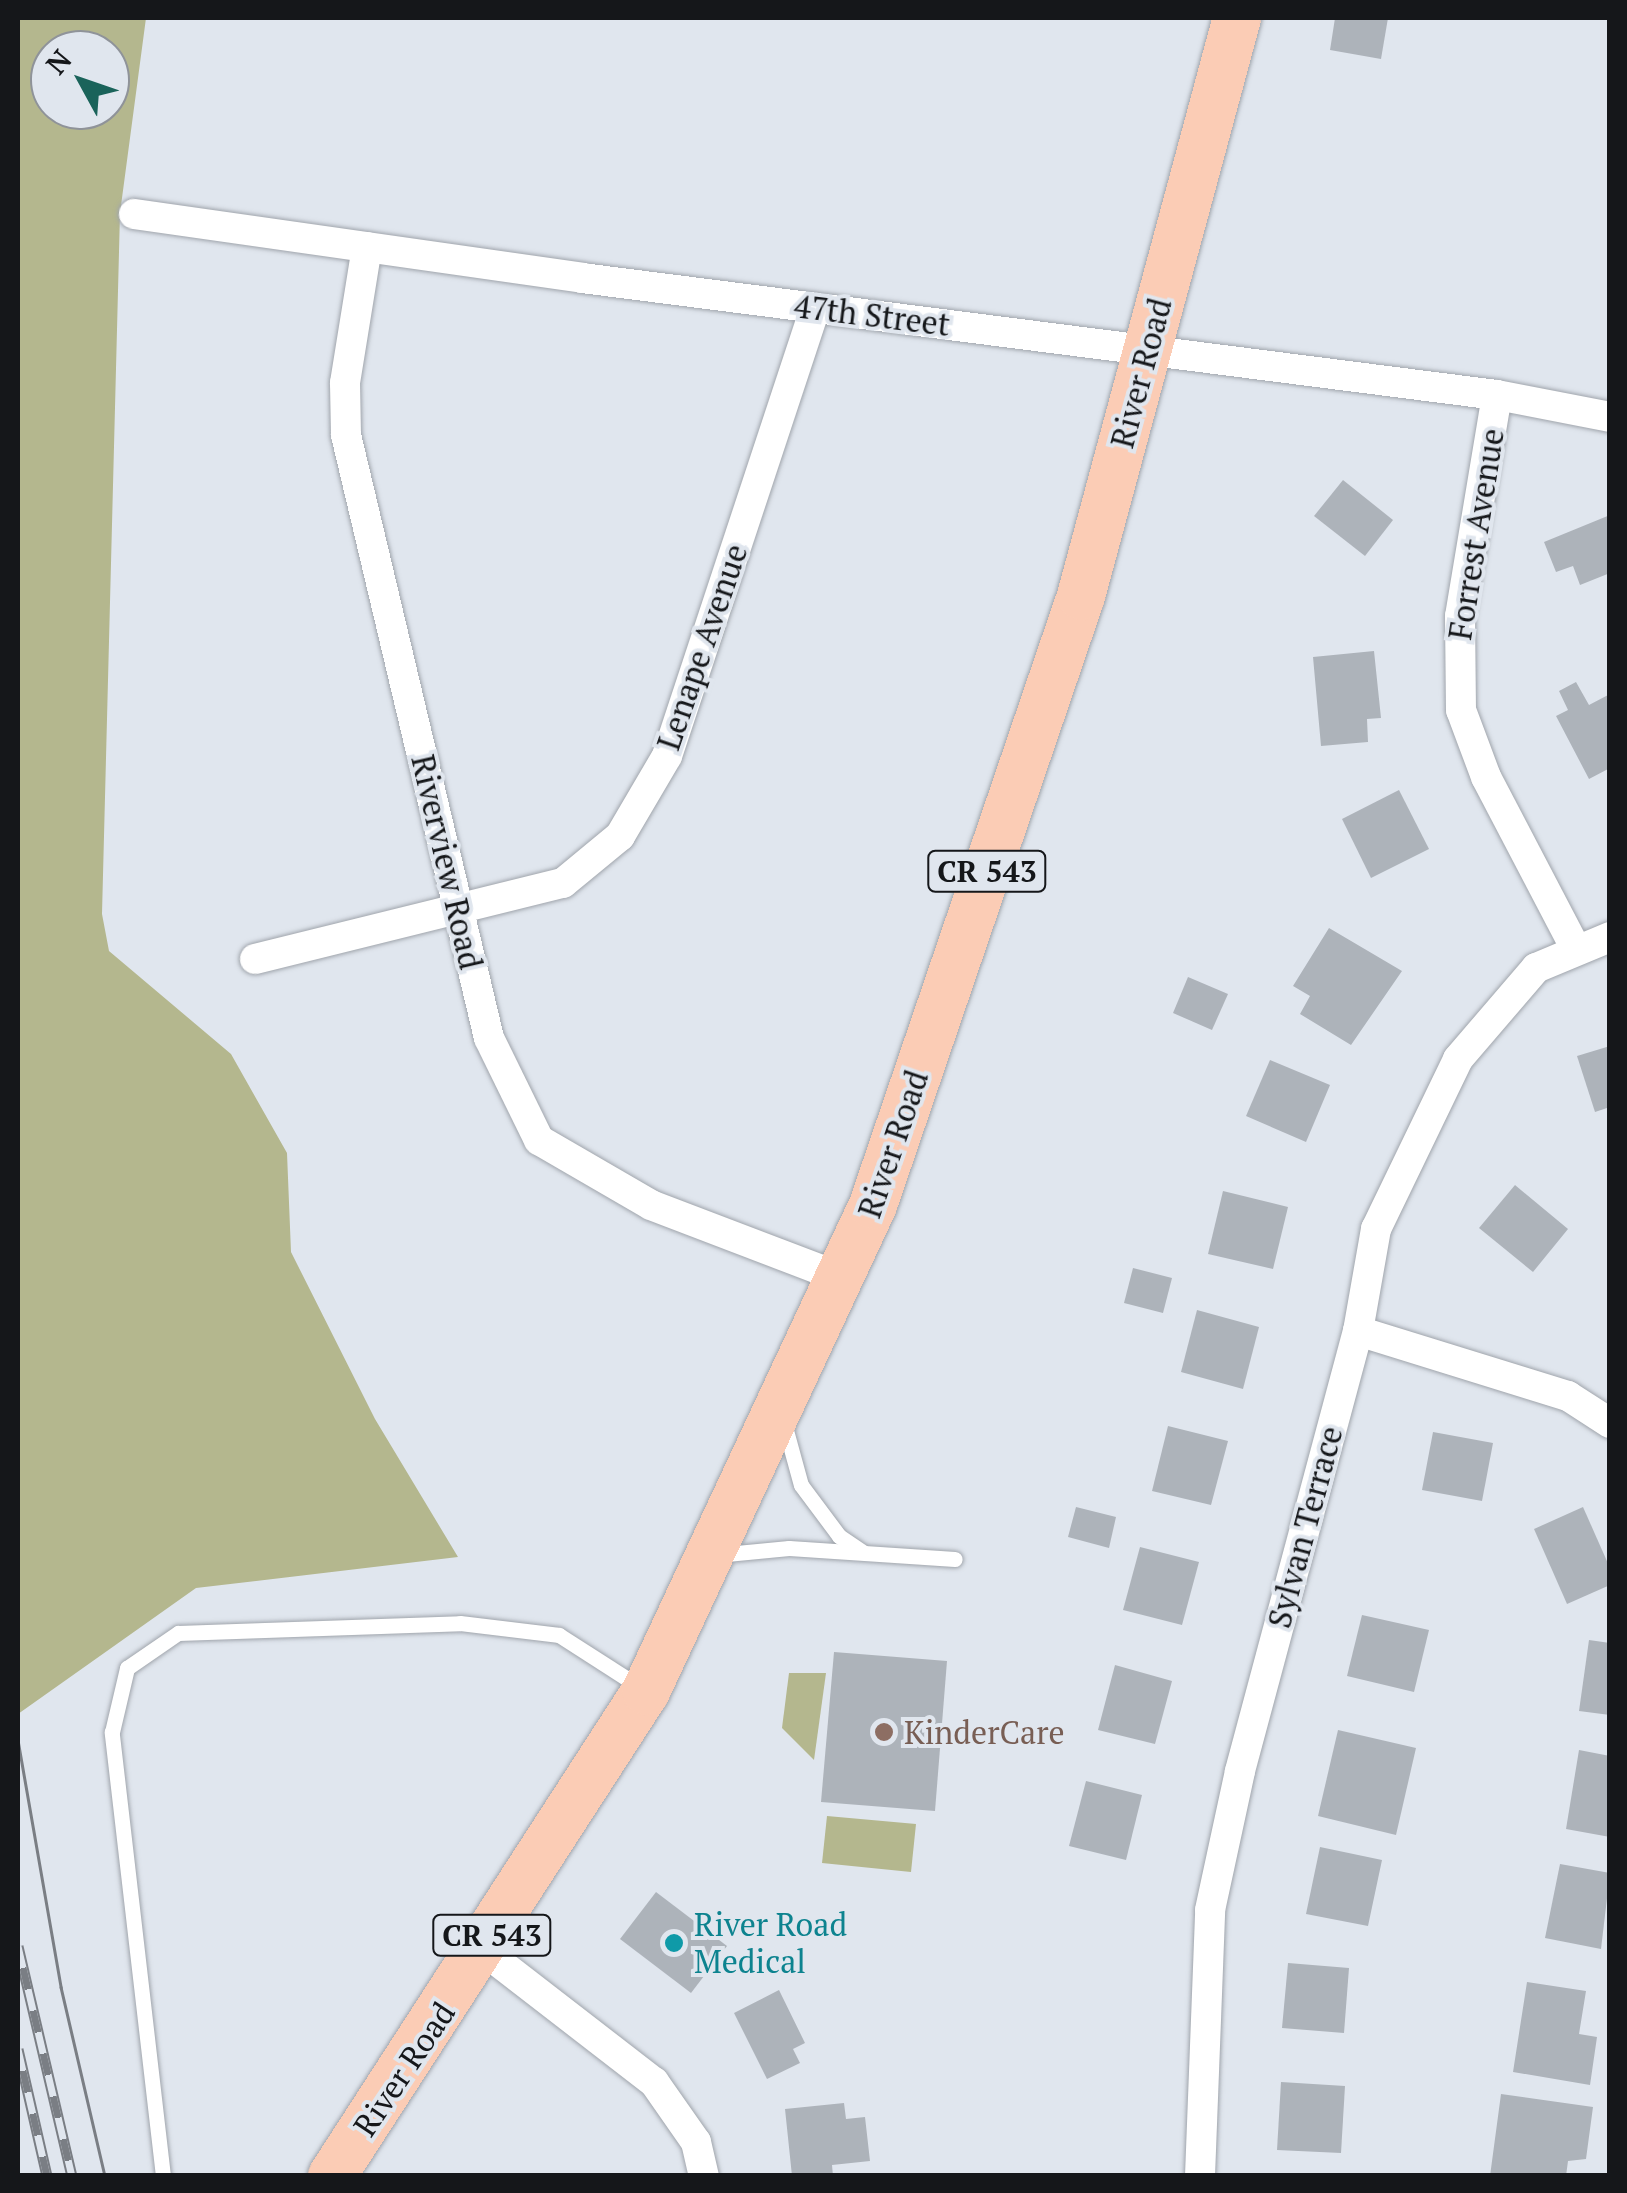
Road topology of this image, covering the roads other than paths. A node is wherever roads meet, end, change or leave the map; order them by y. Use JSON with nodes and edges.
{"nodes":[{"id":1,"x":1236,"y":18,"type":"edge"},
{"id":2,"x":134,"y":214,"type":"dead end"},
{"id":3,"x":367,"y":247,"type":"junction"},
{"id":4,"x":815,"y":308,"type":"junction"},
{"id":5,"x":1147,"y":349,"type":"junction"},
{"id":6,"x":1497,"y":395,"type":"junction"},
{"id":7,"x":1610,"y":416,"type":"edge"},
{"id":8,"x":459,"y":909,"type":"junction"},
{"id":9,"x":1610,"y":936,"type":"edge"},
{"id":10,"x":1575,"y":947,"type":"junction"},
{"id":11,"x":255,"y":959,"type":"dead end"},
{"id":12,"x":842,"y":1278,"type":"junction"},
{"id":13,"x":1358,"y":1331,"type":"junction"},
{"id":14,"x":781,"y":1411,"type":"junction"},
{"id":15,"x":1610,"y":1423,"type":"edge"},
{"id":16,"x":867,"y":1554,"type":"junction"},
{"id":17,"x":712,"y":1555,"type":"junction"},
{"id":18,"x":955,"y":1559,"type":"dead end"},
{"id":19,"x":646,"y":1692,"type":"junction"},
{"id":20,"x":483,"y":1950,"type":"junction"},
{"id":21,"x":163,"y":2176,"type":"edge"},
{"id":22,"x":332,"y":2176,"type":"edge"},
{"id":23,"x":704,"y":2176,"type":"edge"},
{"id":24,"x":1200,"y":2176,"type":"edge"}],
"edges":[{"from":1,"to":5,"type":"main road","name":"River Road","number":"CR 543"},
{"from":2,"to":3,"type":"street","name":"47th Street"},
{"from":3,"to":4,"type":"street","name":"47th Street"},
{"from":3,"to":8,"type":"street","name":"Riverview Road"},
{"from":4,"to":5,"type":"street","name":"47th Street"},
{"from":4,"to":8,"type":"street","name":"Lenape Avenue"},
{"from":5,"to":6,"type":"street","name":"47th Street"},
{"from":5,"to":12,"type":"main road","name":"River Road","number":"CR 543"},
{"from":6,"to":7,"type":"street","name":"47th Street"},
{"from":6,"to":10,"type":"street","name":"Forrest Avenue"},
{"from":8,"to":11,"type":"street","name":"Lenape Avenue"},
{"from":8,"to":12,"type":"street","name":"Riverview Road"},
{"from":9,"to":10,"type":"street","name":"Sylvan Terrace"},
{"from":10,"to":13,"type":"street","name":"Sylvan Terrace"},
{"from":12,"to":14,"type":"main road","name":"River Road","number":"CR 543"},
{"from":13,"to":15,"type":"street"},
{"from":13,"to":24,"type":"street","name":"Sylvan Terrace"},
{"from":14,"to":16,"type":"lane"},
{"from":14,"to":17,"type":"main road","name":"River Road","number":"CR 543"},
{"from":16,"to":17,"type":"lane"},
{"from":16,"to":18,"type":"lane"},
{"from":17,"to":19,"type":"main road","name":"River Road","number":"CR 543"},
{"from":19,"to":20,"type":"main road","name":"River Road","number":"CR 543"},
{"from":19,"to":21,"type":"lane"},
{"from":20,"to":22,"type":"main road","name":"River Road","number":"CR 543"},
{"from":20,"to":23,"type":"street"}]}
